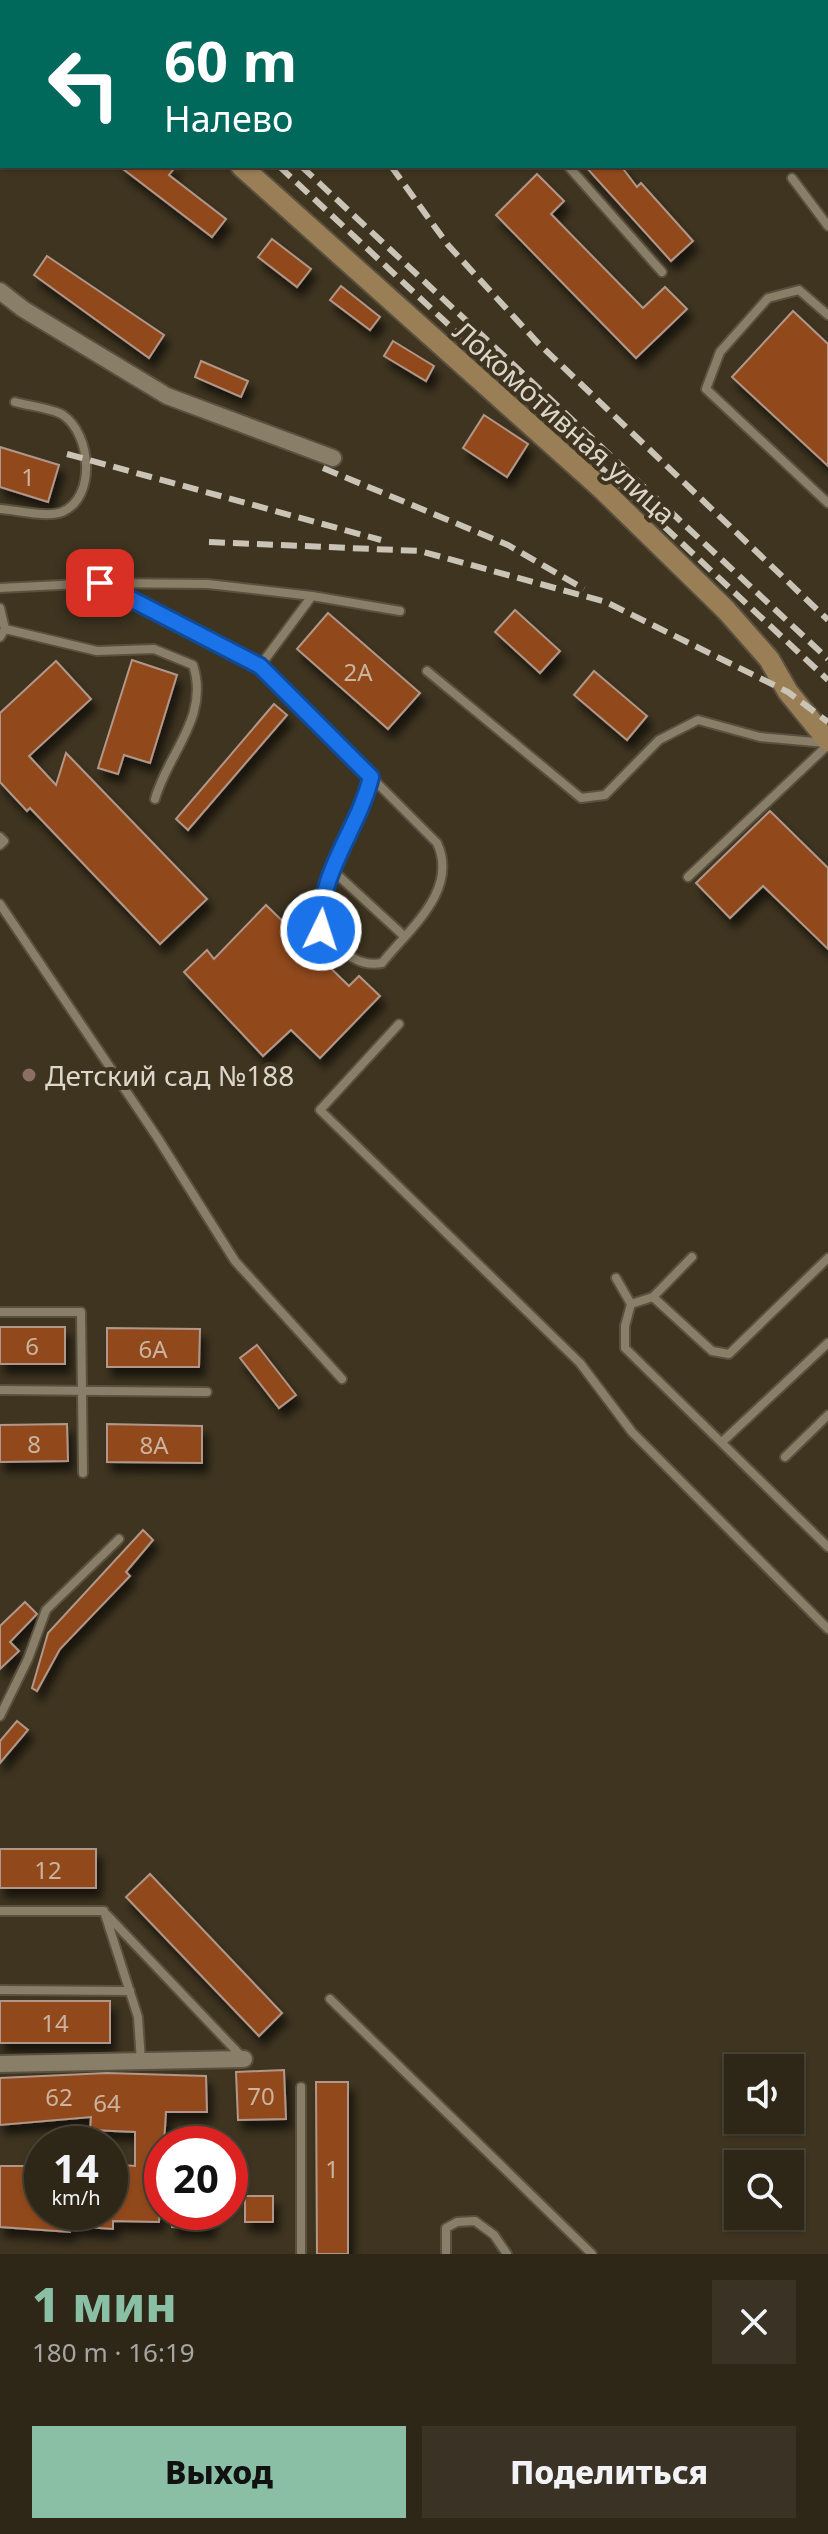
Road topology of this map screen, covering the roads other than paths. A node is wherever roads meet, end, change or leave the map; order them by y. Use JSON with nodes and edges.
{"nodes":[{"id":1,"x":243,"y":168,"type":"edge"},
{"id":2,"x":570,"y":168,"type":"edge"},
{"id":3,"x":792,"y":178,"type":"dead end"},
{"id":4,"x":828,"y":226,"type":"edge"},
{"id":5,"x":662,"y":272,"type":"dead end"},
{"id":6,"x":0,"y":291,"type":"edge"},
{"id":7,"x":828,"y":315,"type":"edge"},
{"id":8,"x":15,"y":402,"type":"dead end"},
{"id":9,"x":333,"y":458,"type":"dead end"},
{"id":10,"x":828,"y":503,"type":"edge"},
{"id":11,"x":0,"y":509,"type":"edge"},
{"id":12,"x":100,"y":583,"type":"junction"},
{"id":13,"x":0,"y":588,"type":"edge"},
{"id":14,"x":312,"y":596,"type":"junction"},
{"id":15,"x":0,"y":608,"type":"edge"},
{"id":16,"x":400,"y":611,"type":"dead end"},
{"id":17,"x":2,"y":633,"type":"edge"},
{"id":18,"x":260,"y":666,"type":"junction"},
{"id":19,"x":427,"y":671,"type":"dead end"},
{"id":20,"x":828,"y":743,"type":"edge"},
{"id":21,"x":371,"y":777,"type":"junction"},
{"id":22,"x":155,"y":799,"type":"dead end"},
{"id":23,"x":0,"y":837,"type":"edge"},
{"id":24,"x":0,"y":845,"type":"edge"},
{"id":25,"x":331,"y":869,"type":"junction"},
{"id":26,"x":688,"y":877,"type":"dead end"},
{"id":27,"x":0,"y":904,"type":"edge"},
{"id":28,"x":404,"y":936,"type":"junction"},
{"id":29,"x":399,"y":1024,"type":"dead end"},
{"id":30,"x":692,"y":1257,"type":"dead end"},
{"id":31,"x":828,"y":1258,"type":"edge"},
{"id":32,"x":616,"y":1278,"type":"dead end"},
{"id":33,"x":653,"y":1297,"type":"junction"},
{"id":34,"x":631,"y":1304,"type":"junction"},
{"id":35,"x":0,"y":1312,"type":"edge"},
{"id":36,"x":828,"y":1343,"type":"edge"},
{"id":37,"x":342,"y":1379,"type":"dead end"},
{"id":38,"x":0,"y":1390,"type":"edge"},
{"id":39,"x":82,"y":1390,"type":"junction"},
{"id":40,"x":207,"y":1392,"type":"dead end"},
{"id":41,"x":828,"y":1415,"type":"edge"},
{"id":42,"x":722,"y":1442,"type":"junction"},
{"id":43,"x":785,"y":1457,"type":"dead end"},
{"id":44,"x":83,"y":1473,"type":"dead end"},
{"id":45,"x":119,"y":1539,"type":"dead end"},
{"id":46,"x":828,"y":1547,"type":"edge"},
{"id":47,"x":828,"y":1629,"type":"edge"},
{"id":48,"x":0,"y":1716,"type":"edge"},
{"id":49,"x":0,"y":1911,"type":"edge"},
{"id":50,"x":104,"y":1911,"type":"junction"},
{"id":51,"x":0,"y":1990,"type":"edge"},
{"id":52,"x":130,"y":1991,"type":"junction"},
{"id":53,"x":330,"y":1999,"type":"dead end"},
{"id":54,"x":244,"y":2059,"type":"joint"},
{"id":55,"x":141,"y":2063,"type":"junction"},
{"id":56,"x":0,"y":2064,"type":"edge"},
{"id":57,"x":301,"y":2087,"type":"dead end"},
{"id":58,"x":301,"y":2254,"type":"edge"},
{"id":59,"x":446,"y":2254,"type":"edge"},
{"id":60,"x":507,"y":2254,"type":"edge"},
{"id":61,"x":592,"y":2254,"type":"edge"}],
"edges":[{"from":1,"to":20,"type":"street","name":"Локомотивная улица"},
{"from":2,"to":5,"type":"lane"},
{"from":3,"to":4,"type":"lane"},
{"from":6,"to":9,"type":"street"},
{"from":7,"to":10,"type":"lane"},
{"from":8,"to":11,"type":"lane"},
{"from":12,"to":13,"type":"lane"},
{"from":12,"to":14,"type":"lane"},
{"from":12,"to":18,"type":"lane"},
{"from":14,"to":16,"type":"lane"},
{"from":14,"to":18,"type":"lane"},
{"from":15,"to":17,"type":"lane"},
{"from":17,"to":22,"type":"lane"},
{"from":18,"to":21,"type":"lane"},
{"from":19,"to":20,"type":"lane"},
{"from":20,"to":26,"type":"lane"},
{"from":21,"to":25,"type":"lane"},
{"from":21,"to":28,"type":"lane"},
{"from":23,"to":24,"type":"lane"},
{"from":25,"to":28,"type":"lane"},
{"from":25,"to":28,"type":"lane"},
{"from":27,"to":37,"type":"lane"},
{"from":29,"to":47,"type":"lane"},
{"from":30,"to":33,"type":"lane"},
{"from":31,"to":33,"type":"lane"},
{"from":32,"to":34,"type":"lane"},
{"from":33,"to":34,"type":"lane"},
{"from":34,"to":42,"type":"lane"},
{"from":35,"to":39,"type":"lane"},
{"from":36,"to":42,"type":"lane"},
{"from":38,"to":39,"type":"lane"},
{"from":39,"to":40,"type":"lane"},
{"from":39,"to":44,"type":"lane"},
{"from":41,"to":43,"type":"lane"},
{"from":42,"to":46,"type":"lane"},
{"from":45,"to":48,"type":"lane"},
{"from":49,"to":50,"type":"lane"},
{"from":50,"to":52,"type":"lane"},
{"from":50,"to":54,"type":"lane"},
{"from":51,"to":52,"type":"lane"},
{"from":52,"to":55,"type":"lane"},
{"from":53,"to":61,"type":"lane"},
{"from":54,"to":55,"type":"street"},
{"from":55,"to":56,"type":"street"},
{"from":57,"to":58,"type":"lane"},
{"from":59,"to":60,"type":"lane"}]}
